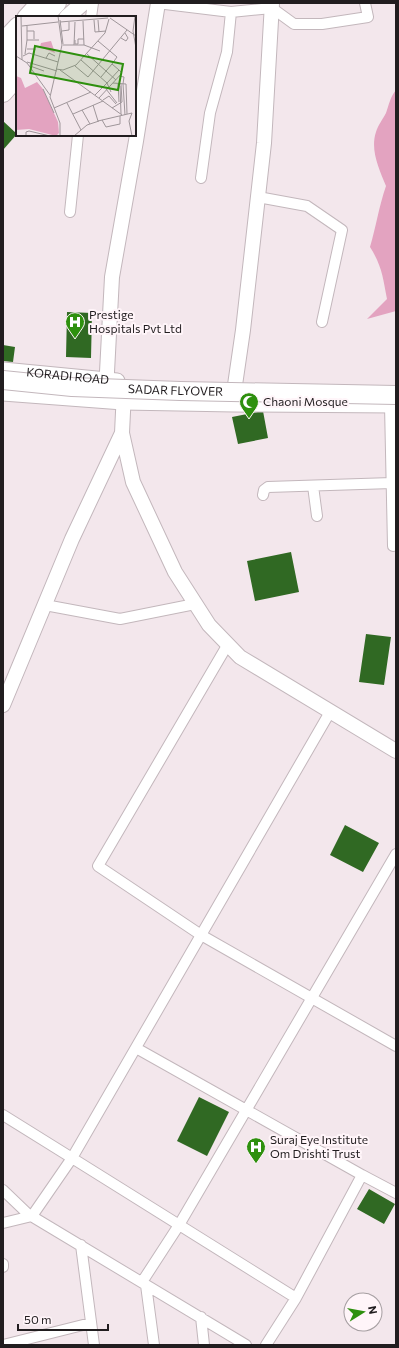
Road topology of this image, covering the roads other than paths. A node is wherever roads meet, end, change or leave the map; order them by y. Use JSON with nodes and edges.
{"nodes":[{"id":1,"x":38,"y":3,"type":"edge"},
{"id":2,"x":57,"y":3,"type":"edge"},
{"id":3,"x":67,"y":3,"type":"edge"},
{"id":4,"x":83,"y":3,"type":"edge"},
{"id":5,"x":93,"y":3,"type":"edge"},
{"id":6,"x":158,"y":3,"type":"edge"},
{"id":7,"x":365,"y":3,"type":"edge"},
{"id":8,"x":272,"y":6,"type":"edge"},
{"id":9,"x":230,"y":12,"type":"junction"},
{"id":10,"x":25,"y":16,"type":"edge"},
{"id":11,"x":45,"y":16,"type":"edge"},
{"id":12,"x":56,"y":16,"type":"edge"},
{"id":13,"x":67,"y":16,"type":"edge"},
{"id":14,"x":91,"y":16,"type":"edge"},
{"id":15,"x":16,"y":26,"type":"edge"},
{"id":16,"x":3,"y":40,"type":"edge"},
{"id":17,"x":16,"y":46,"type":"edge"},
{"id":18,"x":3,"y":60,"type":"edge"},
{"id":19,"x":16,"y":65,"type":"edge"},
{"id":20,"x":3,"y":78,"type":"edge"},
{"id":21,"x":16,"y":78,"type":"edge"},
{"id":22,"x":3,"y":94,"type":"edge"},
{"id":23,"x":136,"y":134,"type":"edge"},
{"id":24,"x":78,"y":136,"type":"edge"},
{"id":25,"x":136,"y":136,"type":"edge"},
{"id":26,"x":202,"y":178,"type":"dead end"},
{"id":27,"x":258,"y":197,"type":"junction"},
{"id":28,"x":70,"y":212,"type":"dead end"},
{"id":29,"x":322,"y":322,"type":"dead end"},
{"id":30,"x":3,"y":370,"type":"edge"},
{"id":31,"x":3,"y":380,"type":"edge"},
{"id":32,"x":107,"y":380,"type":"junction"},
{"id":33,"x":124,"y":381,"type":"junction"},
{"id":34,"x":235,"y":385,"type":"junction"},
{"id":35,"x":3,"y":386,"type":"edge"},
{"id":36,"x":396,"y":389,"type":"edge"},
{"id":37,"x":3,"y":393,"type":"edge"},
{"id":38,"x":105,"y":401,"type":"junction"},
{"id":39,"x":123,"y":402,"type":"junction"},
{"id":40,"x":395,"y":402,"type":"edge"},
{"id":41,"x":234,"y":404,"type":"junction"},
{"id":42,"x":122,"y":432,"type":"junction"},
{"id":43,"x":392,"y":483,"type":"junction"},
{"id":44,"x":313,"y":486,"type":"junction"},
{"id":45,"x":263,"y":495,"type":"dead end"},
{"id":46,"x":317,"y":516,"type":"dead end"},
{"id":47,"x":393,"y":546,"type":"dead end"},
{"id":48,"x":196,"y":604,"type":"junction"},
{"id":49,"x":45,"y":605,"type":"junction"},
{"id":50,"x":228,"y":644,"type":"junction"},
{"id":51,"x":3,"y":705,"type":"edge"},
{"id":52,"x":330,"y":712,"type":"junction"},
{"id":53,"x":396,"y":751,"type":"edge"},
{"id":54,"x":396,"y":854,"type":"edge"},
{"id":55,"x":201,"y":935,"type":"junction"},
{"id":56,"x":312,"y":998,"type":"junction"},
{"id":57,"x":396,"y":1046,"type":"edge"},
{"id":58,"x":136,"y":1048,"type":"junction"},
{"id":59,"x":246,"y":1110,"type":"junction"},
{"id":60,"x":3,"y":1115,"type":"edge"},
{"id":61,"x":72,"y":1158,"type":"junction"},
{"id":62,"x":362,"y":1175,"type":"junction"},
{"id":63,"x":3,"y":1190,"type":"edge"},
{"id":64,"x":396,"y":1193,"type":"edge"},
{"id":65,"x":32,"y":1216,"type":"junction"},
{"id":66,"x":3,"y":1223,"type":"edge"},
{"id":67,"x":179,"y":1225,"type":"junction"},
{"id":68,"x":81,"y":1245,"type":"junction"},
{"id":69,"x":3,"y":1264,"type":"edge"},
{"id":70,"x":4,"y":1267,"type":"edge"},
{"id":71,"x":144,"y":1283,"type":"junction"},
{"id":72,"x":296,"y":1298,"type":"junction"},
{"id":73,"x":201,"y":1318,"type":"junction"},
{"id":74,"x":91,"y":1323,"type":"junction"},
{"id":75,"x":3,"y":1345,"type":"edge"},
{"id":76,"x":94,"y":1345,"type":"edge"},
{"id":77,"x":154,"y":1345,"type":"edge"},
{"id":78,"x":204,"y":1345,"type":"edge"},
{"id":79,"x":246,"y":1345,"type":"edge"},
{"id":80,"x":266,"y":1345,"type":"edge"}],
"edges":[{"from":1,"to":10,"type":"main road"},
{"from":2,"to":11,"type":"highway"},
{"from":3,"to":12,"type":"highway"},
{"from":4,"to":13,"type":"main road"},
{"from":5,"to":14,"type":"street"},
{"from":6,"to":9,"type":"street"},
{"from":6,"to":23,"type":"street"},
{"from":7,"to":8,"type":"street"},
{"from":8,"to":9,"type":"street"},
{"from":8,"to":27,"type":"street"},
{"from":9,"to":26,"type":"street"},
{"from":15,"to":16,"type":"main road"},
{"from":17,"to":18,"type":"highway"},
{"from":19,"to":20,"type":"main road"},
{"from":21,"to":22,"type":"highway"},
{"from":24,"to":28,"type":"street"},
{"from":25,"to":32,"type":"street"},
{"from":27,"to":29,"type":"street"},
{"from":27,"to":34,"type":"street"},
{"from":30,"to":32,"type":"main road","name":"KORADI ROAD"},
{"from":31,"to":40,"type":"highway","name":"SADAR FLYOVER","bridge":true},
{"from":32,"to":33,"type":"main road","name":"KORADI ROAD"},
{"from":32,"to":38,"type":"street"},
{"from":33,"to":34,"type":"main road","name":"KORADI ROAD"},
{"from":33,"to":39,"type":"street"},
{"from":34,"to":36,"type":"main road","name":"KORADI ROAD"},
{"from":34,"to":41,"type":"street"},
{"from":35,"to":40,"type":"highway","name":"SADAR FLYOVER"},
{"from":37,"to":38,"type":"main road","name":"KORADI ROAD"},
{"from":38,"to":39,"type":"main road","name":"KORADI ROAD"},
{"from":39,"to":41,"type":"main road","name":"KORADI ROAD"},
{"from":39,"to":42,"type":"street"},
{"from":40,"to":41,"type":"main road","name":"KORADI ROAD"},
{"from":40,"to":43,"type":"street"},
{"from":42,"to":48,"type":"street"},
{"from":42,"to":49,"type":"street"},
{"from":43,"to":44,"type":"street"},
{"from":43,"to":47,"type":"street"},
{"from":44,"to":45,"type":"street"},
{"from":44,"to":46,"type":"street"},
{"from":48,"to":49,"type":"street"},
{"from":48,"to":50,"type":"street"},
{"from":49,"to":51,"type":"street"},
{"from":50,"to":52,"type":"street"},
{"from":50,"to":55,"type":"street"},
{"from":52,"to":53,"type":"street"},
{"from":52,"to":55,"type":"street"},
{"from":54,"to":56,"type":"street"},
{"from":55,"to":56,"type":"street"},
{"from":55,"to":58,"type":"street"},
{"from":56,"to":57,"type":"street"},
{"from":56,"to":59,"type":"street"},
{"from":58,"to":59,"type":"street"},
{"from":58,"to":61,"type":"street"},
{"from":59,"to":62,"type":"street"},
{"from":59,"to":67,"type":"street"},
{"from":60,"to":61,"type":"street"},
{"from":61,"to":65,"type":"street"},
{"from":61,"to":67,"type":"street"},
{"from":62,"to":64,"type":"street"},
{"from":62,"to":72,"type":"street"},
{"from":63,"to":65,"type":"street"},
{"from":65,"to":66,"type":"street"},
{"from":65,"to":68,"type":"street"},
{"from":67,"to":71,"type":"street"},
{"from":67,"to":72,"type":"street"},
{"from":68,"to":71,"type":"street"},
{"from":68,"to":74,"type":"street"},
{"from":69,"to":70,"type":"street"},
{"from":71,"to":73,"type":"street"},
{"from":71,"to":77,"type":"street"},
{"from":72,"to":80,"type":"street"},
{"from":73,"to":78,"type":"street"},
{"from":73,"to":79,"type":"street"},
{"from":74,"to":75,"type":"street"},
{"from":74,"to":76,"type":"street"}]}
